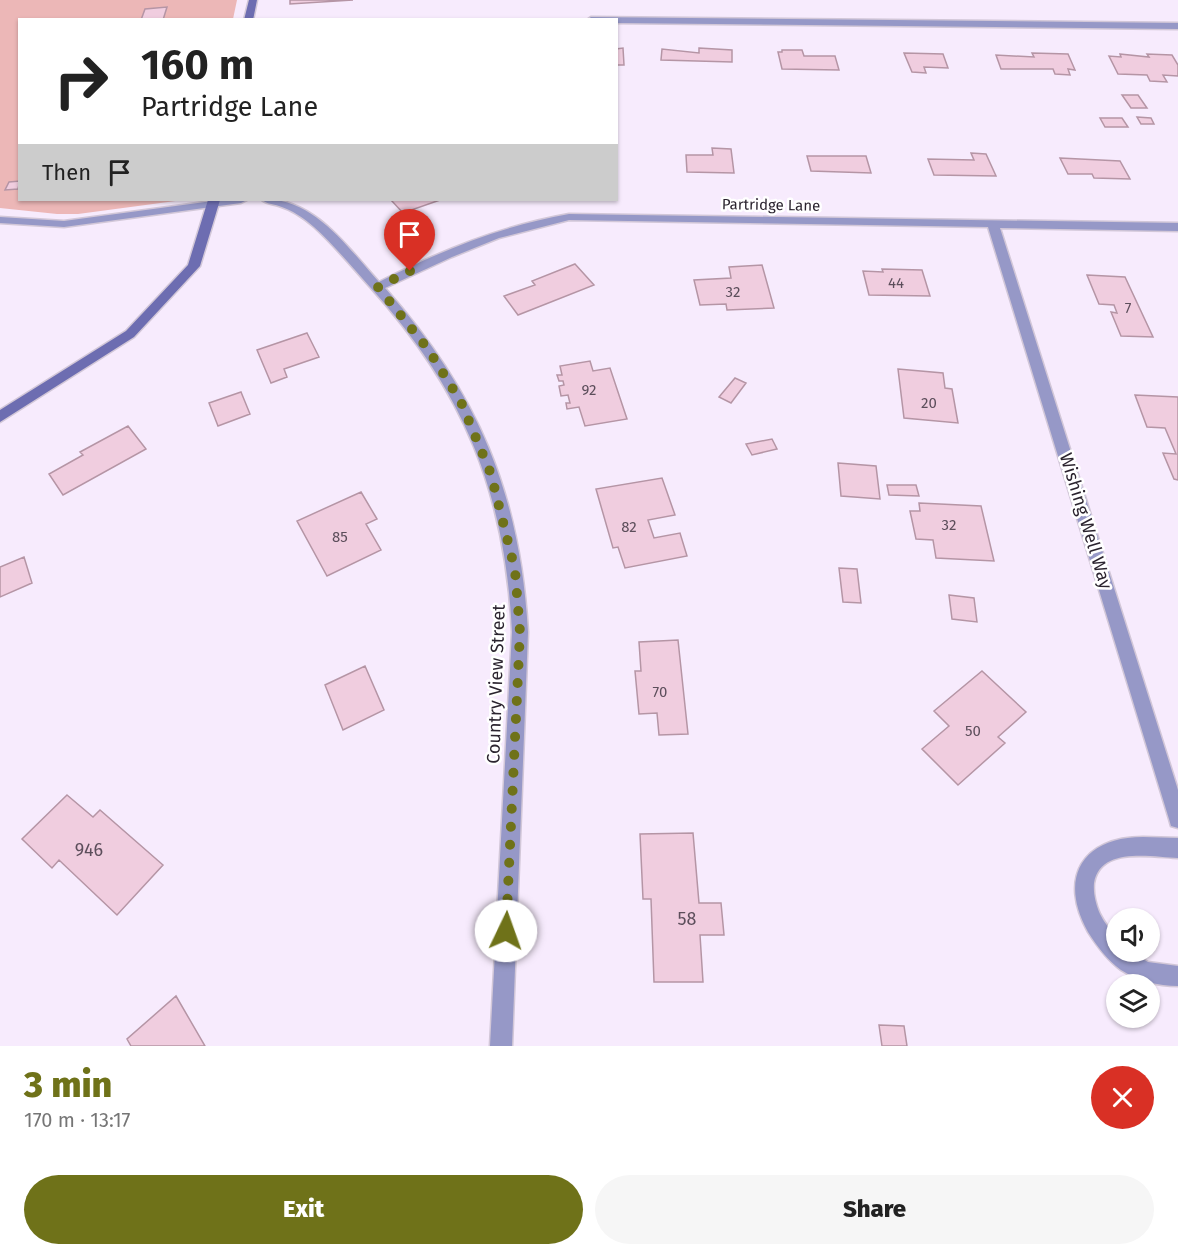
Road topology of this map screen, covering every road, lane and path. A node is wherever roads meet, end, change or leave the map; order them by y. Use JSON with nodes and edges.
{"nodes":[{"id":1,"x":253,"y":0,"type":"edge"},
{"id":2,"x":248,"y":18,"type":"edge"},
{"id":3,"x":618,"y":20,"type":"edge"},
{"id":4,"x":1178,"y":26,"type":"edge"},
{"id":5,"x":272,"y":201,"type":"edge"},
{"id":6,"x":213,"y":202,"type":"edge"},
{"id":7,"x":0,"y":220,"type":"edge"},
{"id":8,"x":993,"y":224,"type":"junction"},
{"id":9,"x":1178,"y":227,"type":"edge"},
{"id":10,"x":378,"y":287,"type":"junction"},
{"id":11,"x":0,"y":417,"type":"edge"},
{"id":12,"x":1178,"y":819,"type":"edge"},
{"id":13,"x":1178,"y":848,"type":"edge"},
{"id":14,"x":1178,"y":976,"type":"edge"},
{"id":15,"x":501,"y":1046,"type":"edge"}],
"edges":[{"from":1,"to":2,"type":"street"},
{"from":3,"to":4,"type":"street"},
{"from":5,"to":10,"type":"street","name":"Country View Street"},
{"from":6,"to":7,"type":"street"},
{"from":6,"to":11,"type":"street"},
{"from":8,"to":9,"type":"street","name":"Partridge Lane"},
{"from":8,"to":10,"type":"street","name":"Partridge Lane"},
{"from":8,"to":12,"type":"street","name":"Wishing Well Way"},
{"from":10,"to":15,"type":"street","name":"Country View Street"},
{"from":13,"to":14,"type":"street"}]}
